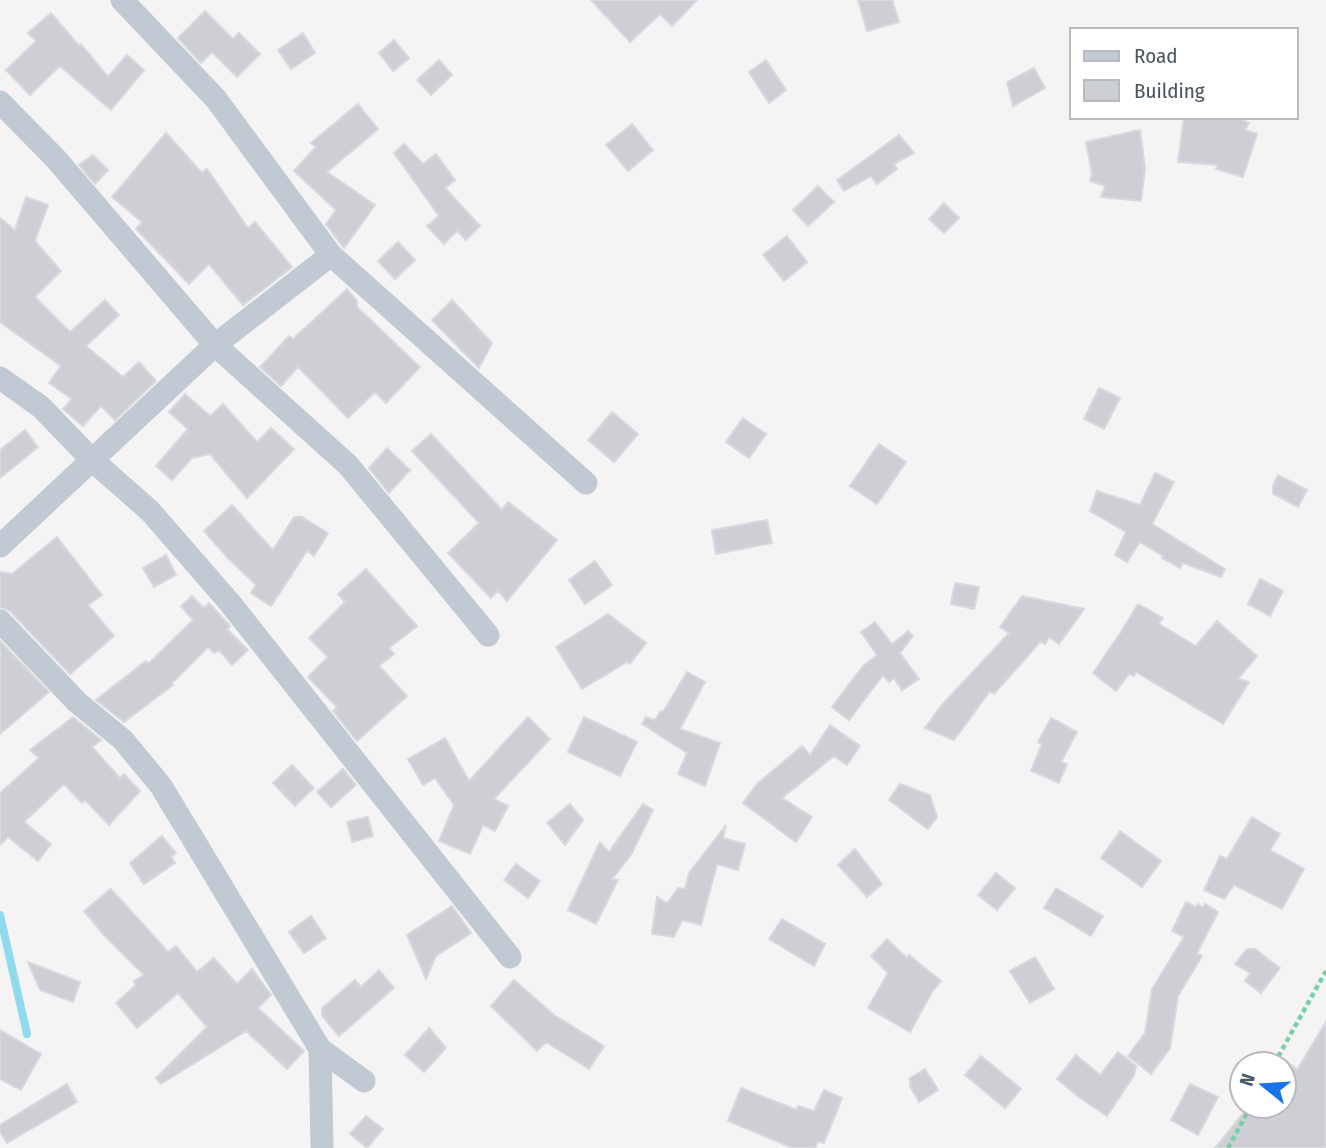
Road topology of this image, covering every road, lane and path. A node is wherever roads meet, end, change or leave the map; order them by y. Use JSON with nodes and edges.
{"nodes":[{"id":1,"x":122,"y":0,"type":"edge"},
{"id":2,"x":0,"y":103,"type":"edge"},
{"id":3,"x":331,"y":255,"type":"junction"},
{"id":4,"x":215,"y":345,"type":"junction"},
{"id":5,"x":0,"y":378,"type":"edge"},
{"id":6,"x":92,"y":460,"type":"junction"},
{"id":7,"x":586,"y":483,"type":"dead end"},
{"id":8,"x":0,"y":546,"type":"edge"},
{"id":9,"x":0,"y":621,"type":"edge"},
{"id":10,"x":488,"y":635,"type":"dead end"},
{"id":11,"x":510,"y":957,"type":"dead end"},
{"id":12,"x":1326,"y":971,"type":"edge"},
{"id":13,"x":320,"y":1049,"type":"junction"},
{"id":14,"x":1282,"y":1050,"type":"edge"},
{"id":15,"x":364,"y":1081,"type":"dead end"},
{"id":16,"x":1243,"y":1120,"type":"edge"},
{"id":17,"x":322,"y":1148,"type":"edge"},
{"id":18,"x":1228,"y":1148,"type":"edge"}],
"edges":[{"from":1,"to":3,"type":"street"},
{"from":2,"to":4,"type":"street"},
{"from":3,"to":4,"type":"street"},
{"from":3,"to":7,"type":"street"},
{"from":4,"to":6,"type":"street"},
{"from":4,"to":10,"type":"street"},
{"from":5,"to":6,"type":"street"},
{"from":6,"to":8,"type":"street"},
{"from":6,"to":11,"type":"street"},
{"from":9,"to":13,"type":"street"},
{"from":12,"to":14,"type":"path"},
{"from":13,"to":15,"type":"street"},
{"from":13,"to":17,"type":"street"},
{"from":16,"to":18,"type":"path"}]}
